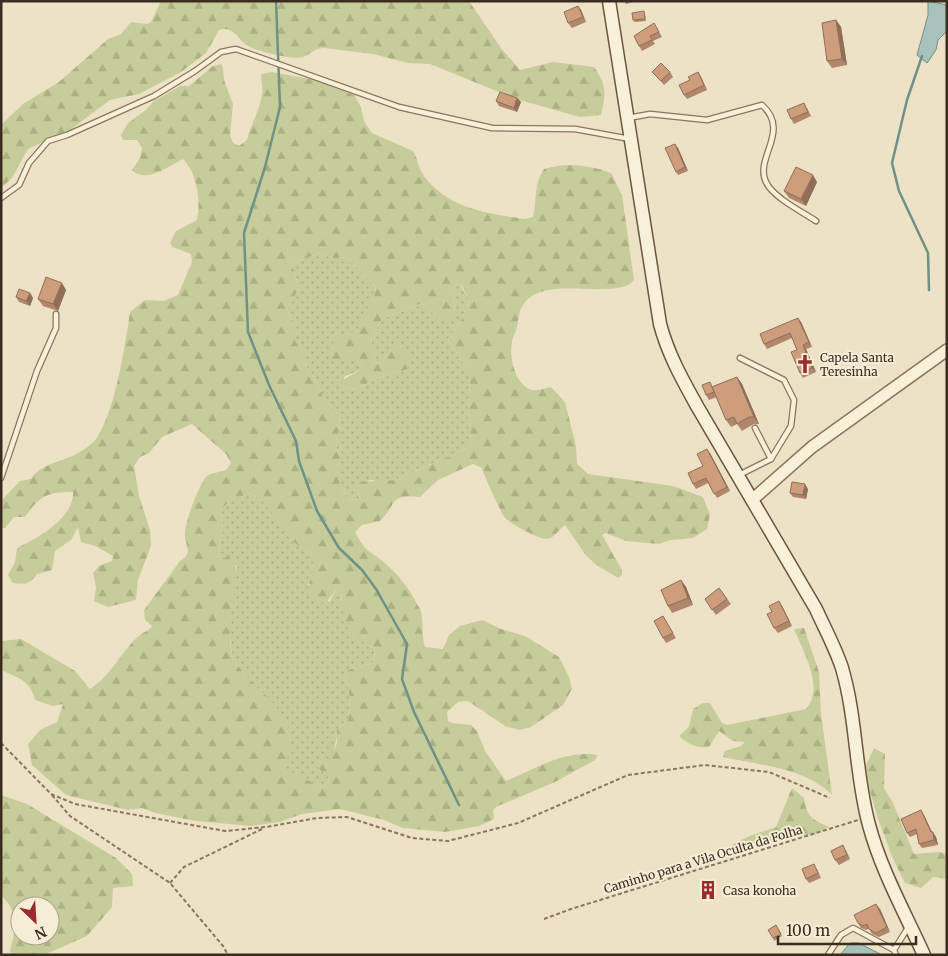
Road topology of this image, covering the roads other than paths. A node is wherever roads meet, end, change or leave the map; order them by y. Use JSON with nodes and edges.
{"nodes":[{"id":1,"x":608,"y":1,"type":"edge"},
{"id":2,"x":627,"y":118,"type":"junction"},
{"id":3,"x":630,"y":139,"type":"junction"},
{"id":4,"x":1,"y":198,"type":"edge"},
{"id":5,"x":816,"y":221,"type":"dead end"},
{"id":6,"x":56,"y":314,"type":"dead end"},
{"id":7,"x":947,"y":350,"type":"edge"},
{"id":8,"x":740,"y":358,"type":"dead end"},
{"id":9,"x":756,"y":428,"type":"dead end"},
{"id":10,"x":771,"y":459,"type":"junction"},
{"id":11,"x":736,"y":476,"type":"junction"},
{"id":12,"x":1,"y":478,"type":"edge"},
{"id":13,"x":752,"y":500,"type":"junction"},
{"id":14,"x":910,"y":925,"type":"junction"},
{"id":15,"x":895,"y":952,"type":"edge"},
{"id":16,"x":828,"y":955,"type":"edge"},
{"id":17,"x":924,"y":955,"type":"edge"}],
"edges":[{"from":1,"to":2,"type":"main road"},
{"from":2,"to":3,"type":"main road"},
{"from":2,"to":5,"type":"lane"},
{"from":3,"to":4,"type":"lane"},
{"from":3,"to":11,"type":"main road"},
{"from":6,"to":12,"type":"lane"},
{"from":7,"to":13,"type":"street"},
{"from":8,"to":10,"type":"lane"},
{"from":9,"to":10,"type":"lane"},
{"from":10,"to":11,"type":"lane"},
{"from":11,"to":13,"type":"main road"},
{"from":13,"to":14,"type":"main road"},
{"from":14,"to":15,"type":"lane"},
{"from":14,"to":17,"type":"main road"},
{"from":15,"to":16,"type":"lane"}]}
